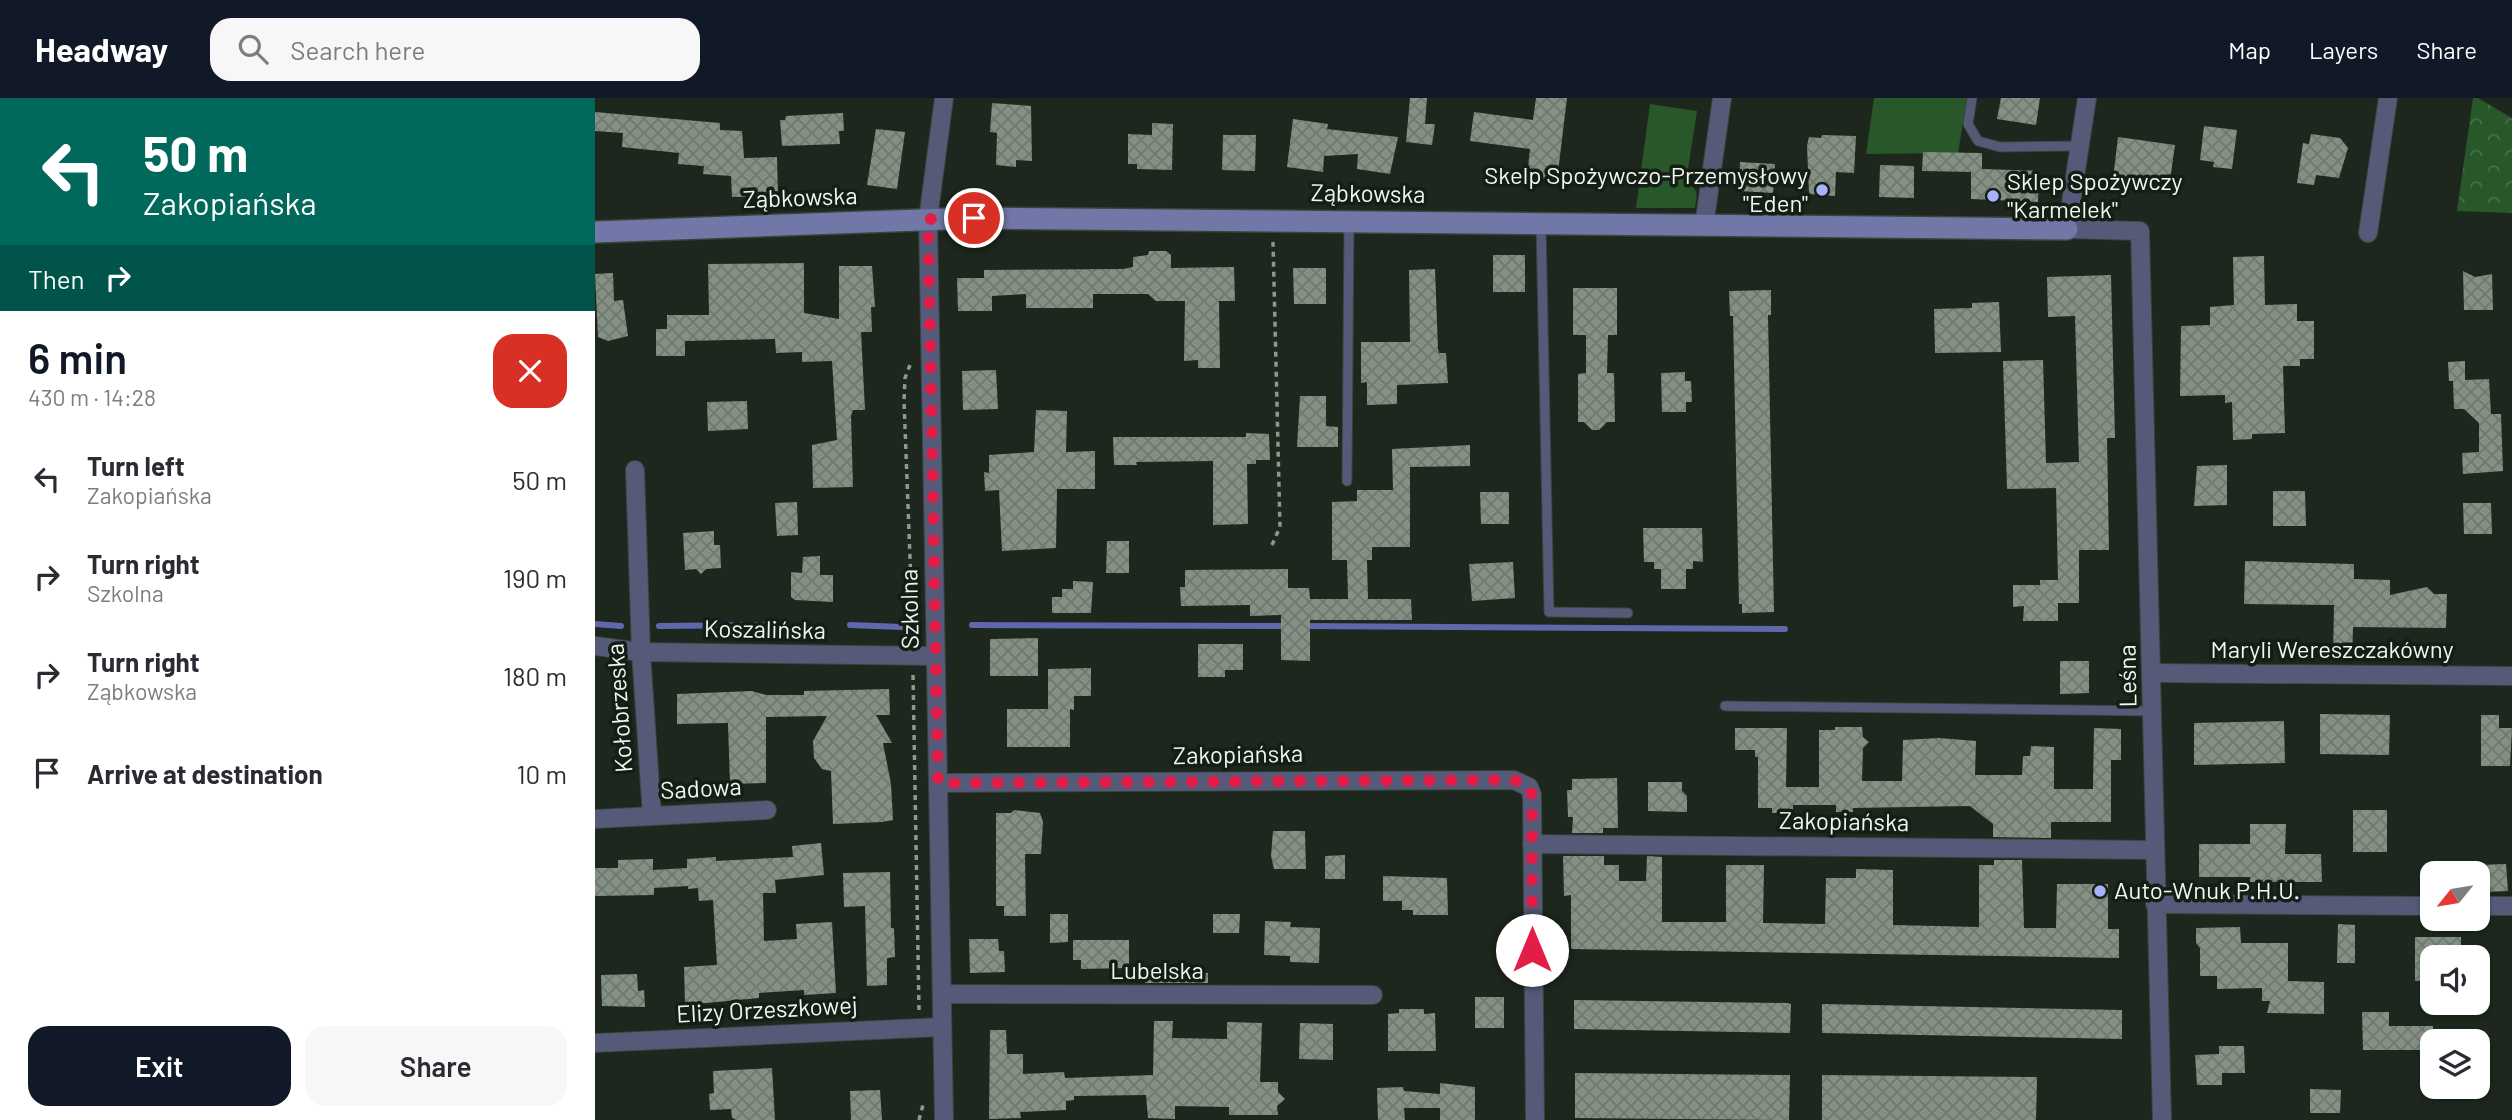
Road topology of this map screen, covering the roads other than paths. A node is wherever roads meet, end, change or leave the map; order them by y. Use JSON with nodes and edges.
{"nodes":[{"id":1,"x":944,"y":98,"type":"edge"},
{"id":2,"x":1722,"y":98,"type":"edge"},
{"id":3,"x":1972,"y":98,"type":"edge"},
{"id":4,"x":2087,"y":98,"type":"edge"},
{"id":5,"x":2388,"y":98,"type":"edge"},
{"id":6,"x":2080,"y":146,"type":"junction"},
{"id":7,"x":928,"y":219,"type":"junction"},
{"id":8,"x":1349,"y":220,"type":"junction"},
{"id":9,"x":1541,"y":223,"type":"junction"},
{"id":10,"x":1704,"y":226,"type":"junction"},
{"id":11,"x":2067,"y":229,"type":"junction"},
{"id":12,"x":2140,"y":231,"type":"joint"},
{"id":13,"x":595,"y":232,"type":"edge"},
{"id":14,"x":2368,"y":233,"type":"dead end"},
{"id":15,"x":635,"y":470,"type":"dead end"},
{"id":16,"x":1347,"y":481,"type":"dead end"},
{"id":17,"x":1628,"y":613,"type":"dead end"},
{"id":18,"x":595,"y":646,"type":"edge"},
{"id":19,"x":641,"y":652,"type":"junction"},
{"id":20,"x":936,"y":656,"type":"junction"},
{"id":21,"x":2153,"y":673,"type":"junction"},
{"id":22,"x":2512,"y":676,"type":"edge"},
{"id":23,"x":1725,"y":706,"type":"dead end"},
{"id":24,"x":2153,"y":711,"type":"junction"},
{"id":25,"x":938,"y":783,"type":"junction"},
{"id":26,"x":767,"y":810,"type":"dead end"},
{"id":27,"x":652,"y":816,"type":"junction"},
{"id":28,"x":595,"y":819,"type":"edge"},
{"id":29,"x":1532,"y":844,"type":"junction"},
{"id":30,"x":2154,"y":850,"type":"junction"},
{"id":31,"x":2155,"y":904,"type":"junction"},
{"id":32,"x":2420,"y":906,"type":"edge"},
{"id":33,"x":2490,"y":906,"type":"edge"},
{"id":34,"x":2512,"y":906,"type":"edge"},
{"id":35,"x":942,"y":994,"type":"junction"},
{"id":36,"x":1373,"y":995,"type":"dead end"},
{"id":37,"x":942,"y":1027,"type":"junction"},
{"id":38,"x":595,"y":1044,"type":"edge"},
{"id":39,"x":944,"y":1120,"type":"edge"},
{"id":40,"x":1535,"y":1120,"type":"edge"},
{"id":41,"x":2162,"y":1120,"type":"edge"}],
"edges":[{"from":1,"to":7,"type":"street","name":"Szkolna"},
{"from":2,"to":10,"type":"street"},
{"from":3,"to":6,"type":"lane"},
{"from":4,"to":6,"type":"street"},
{"from":5,"to":14,"type":"street"},
{"from":6,"to":11,"type":"street"},
{"from":7,"to":8,"type":"street","name":"Ząbkowska"},
{"from":7,"to":13,"type":"street","name":"Ząbkowska"},
{"from":7,"to":20,"type":"street","name":"Szkolna"},
{"from":8,"to":9,"type":"street","name":"Ząbkowska"},
{"from":8,"to":16,"type":"lane"},
{"from":9,"to":10,"type":"street","name":"Ząbkowska"},
{"from":9,"to":17,"type":"lane"},
{"from":10,"to":11,"type":"street","name":"Ząbkowska"},
{"from":11,"to":12,"type":"street","name":"Ząbkowska"},
{"from":12,"to":21,"type":"street","name":"Leśna"},
{"from":15,"to":19,"type":"street","name":"Kołobrzeska"},
{"from":18,"to":19,"type":"street","name":"Koszalińska"},
{"from":19,"to":20,"type":"street","name":"Koszalińska"},
{"from":19,"to":27,"type":"street","name":"Kołobrzeska"},
{"from":20,"to":25,"type":"street","name":"Szkolna"},
{"from":21,"to":22,"type":"street","name":"Maryli Wereszczakówny"},
{"from":21,"to":24,"type":"street","name":"Leśna"},
{"from":23,"to":24,"type":"lane"},
{"from":24,"to":30,"type":"street","name":"Leśna"},
{"from":25,"to":29,"type":"street","name":"Zakopiańska"},
{"from":25,"to":35,"type":"street","name":"Szkolna"},
{"from":26,"to":27,"type":"street","name":"Sadowa"},
{"from":27,"to":28,"type":"street","name":"Sadowa"},
{"from":29,"to":30,"type":"street","name":"Zakopiańska"},
{"from":29,"to":40,"type":"street"},
{"from":30,"to":31,"type":"street","name":"Leśna"},
{"from":31,"to":32,"type":"street"},
{"from":31,"to":41,"type":"street","name":"Leśna"},
{"from":33,"to":34,"type":"street"},
{"from":35,"to":36,"type":"street","name":"Lubelska"},
{"from":35,"to":37,"type":"street","name":"Szkolna"},
{"from":37,"to":38,"type":"street","name":"Elizy Orzeszkowej"},
{"from":37,"to":39,"type":"street","name":"Szkolna"}]}
